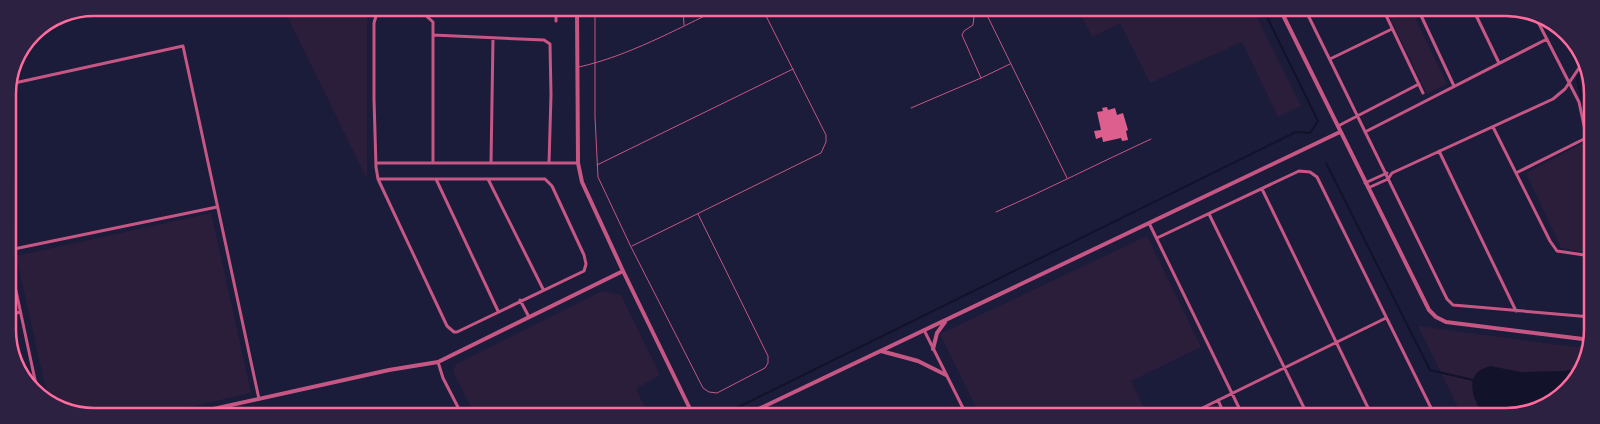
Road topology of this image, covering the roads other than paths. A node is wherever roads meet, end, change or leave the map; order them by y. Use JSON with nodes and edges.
{"nodes":[{"id":1,"x":376,"y":16,"type":"edge"},
{"id":2,"x":429,"y":16,"type":"edge"},
{"id":3,"x":556,"y":16,"type":"edge"},
{"id":4,"x":577,"y":16,"type":"edge"},
{"id":5,"x":595,"y":16,"type":"edge"},
{"id":6,"x":683,"y":16,"type":"edge"},
{"id":7,"x":704,"y":16,"type":"edge"},
{"id":8,"x":766,"y":16,"type":"edge"},
{"id":9,"x":974,"y":16,"type":"edge"},
{"id":10,"x":988,"y":16,"type":"edge"},
{"id":11,"x":1283,"y":16,"type":"edge"},
{"id":12,"x":1308,"y":16,"type":"edge"},
{"id":13,"x":1386,"y":16,"type":"edge"},
{"id":14,"x":1421,"y":16,"type":"edge"},
{"id":15,"x":1476,"y":16,"type":"edge"},
{"id":16,"x":556,"y":21,"type":"dead end"},
{"id":17,"x":1539,"y":24,"type":"edge"},
{"id":18,"x":684,"y":25,"type":"junction"},
{"id":19,"x":1392,"y":29,"type":"junction"},
{"id":20,"x":433,"y":35,"type":"junction"},
{"id":21,"x":493,"y":38,"type":"junction"},
{"id":22,"x":1547,"y":39,"type":"junction"},
{"id":23,"x":1330,"y":59,"type":"junction"},
{"id":24,"x":1011,"y":63,"type":"junction"},
{"id":25,"x":1499,"y":63,"type":"junction"},
{"id":26,"x":595,"y":64,"type":"junction"},
{"id":27,"x":578,"y":67,"type":"junction"},
{"id":28,"x":1579,"y":67,"type":"edge"},
{"id":29,"x":793,"y":69,"type":"junction"},
{"id":30,"x":981,"y":78,"type":"junction"},
{"id":31,"x":17,"y":82,"type":"edge"},
{"id":32,"x":1569,"y":82,"type":"junction"},
{"id":33,"x":1419,"y":84,"type":"junction"},
{"id":34,"x":1454,"y":86,"type":"junction"},
{"id":35,"x":1423,"y":93,"type":"dead end"},
{"id":36,"x":911,"y":108,"type":"dead end"},
{"id":37,"x":1357,"y":116,"type":"junction"},
{"id":38,"x":1338,"y":126,"type":"junction"},
{"id":39,"x":1493,"y":127,"type":"junction"},
{"id":40,"x":1584,"y":127,"type":"edge"},
{"id":41,"x":1340,"y":132,"type":"junction"},
{"id":42,"x":1365,"y":132,"type":"junction"},
{"id":43,"x":1151,"y":139,"type":"dead end"},
{"id":44,"x":1584,"y":139,"type":"edge"},
{"id":45,"x":1439,"y":152,"type":"junction"},
{"id":46,"x":376,"y":163,"type":"junction"},
{"id":47,"x":433,"y":163,"type":"junction"},
{"id":48,"x":491,"y":163,"type":"junction"},
{"id":49,"x":549,"y":163,"type":"junction"},
{"id":50,"x":578,"y":163,"type":"junction"},
{"id":51,"x":597,"y":166,"type":"junction"},
{"id":52,"x":1385,"y":173,"type":"junction"},
{"id":53,"x":1392,"y":173,"type":"junction"},
{"id":54,"x":1516,"y":174,"type":"junction"},
{"id":55,"x":1067,"y":178,"type":"junction"},
{"id":56,"x":378,"y":179,"type":"junction"},
{"id":57,"x":436,"y":179,"type":"junction"},
{"id":58,"x":488,"y":179,"type":"junction"},
{"id":59,"x":1388,"y":179,"type":"junction"},
{"id":60,"x":1365,"y":183,"type":"junction"},
{"id":61,"x":1262,"y":188,"type":"junction"},
{"id":62,"x":1368,"y":188,"type":"junction"},
{"id":63,"x":217,"y":207,"type":"junction"},
{"id":64,"x":996,"y":212,"type":"dead end"},
{"id":65,"x":698,"y":214,"type":"junction"},
{"id":66,"x":1209,"y":214,"type":"junction"},
{"id":67,"x":1150,"y":223,"type":"junction"},
{"id":68,"x":1157,"y":238,"type":"junction"},
{"id":69,"x":631,"y":247,"type":"junction"},
{"id":70,"x":16,"y":249,"type":"edge"},
{"id":71,"x":1584,"y":255,"type":"edge"},
{"id":72,"x":623,"y":271,"type":"junction"},
{"id":73,"x":543,"y":289,"type":"junction"},
{"id":74,"x":16,"y":292,"type":"edge"},
{"id":75,"x":520,"y":300,"type":"junction"},
{"id":76,"x":498,"y":311,"type":"junction"},
{"id":77,"x":1516,"y":311,"type":"junction"},
{"id":78,"x":20,"y":312,"type":"junction"},
{"id":79,"x":16,"y":313,"type":"edge"},
{"id":80,"x":1584,"y":316,"type":"edge"},
{"id":81,"x":529,"y":317,"type":"junction"},
{"id":82,"x":1386,"y":318,"type":"junction"},
{"id":83,"x":946,"y":320,"type":"junction"},
{"id":84,"x":924,"y":330,"type":"junction"},
{"id":85,"x":1583,"y":339,"type":"edge"},
{"id":86,"x":1336,"y":342,"type":"junction"},
{"id":87,"x":933,"y":349,"type":"junction"},
{"id":88,"x":881,"y":351,"type":"junction"},
{"id":89,"x":438,"y":362,"type":"junction"},
{"id":90,"x":1284,"y":368,"type":"junction"},
{"id":91,"x":946,"y":375,"type":"junction"},
{"id":92,"x":35,"y":380,"type":"edge"},
{"id":93,"x":1232,"y":393,"type":"junction"},
{"id":94,"x":259,"y":399,"type":"junction"},
{"id":95,"x":1218,"y":400,"type":"junction"},
{"id":96,"x":218,"y":408,"type":"edge"},
{"id":97,"x":458,"y":408,"type":"edge"},
{"id":98,"x":690,"y":408,"type":"edge"},
{"id":99,"x":763,"y":408,"type":"edge"},
{"id":100,"x":963,"y":408,"type":"edge"},
{"id":101,"x":1202,"y":408,"type":"edge"},
{"id":102,"x":1222,"y":408,"type":"edge"},
{"id":103,"x":1239,"y":408,"type":"edge"},
{"id":104,"x":1304,"y":408,"type":"edge"},
{"id":105,"x":1368,"y":408,"type":"edge"},
{"id":106,"x":1431,"y":408,"type":"edge"}],
"edges":[{"from":1,"to":46,"type":"street"},
{"from":2,"to":20,"type":"street"},
{"from":3,"to":16,"type":"street"},
{"from":4,"to":27,"type":"street"},
{"from":5,"to":26,"type":"lane"},
{"from":6,"to":18,"type":"lane"},
{"from":7,"to":18,"type":"lane"},
{"from":8,"to":29,"type":"lane"},
{"from":9,"to":30,"type":"lane"},
{"from":10,"to":24,"type":"lane"},
{"from":11,"to":38,"type":"street"},
{"from":12,"to":23,"type":"street"},
{"from":13,"to":19,"type":"street"},
{"from":14,"to":34,"type":"street"},
{"from":15,"to":25,"type":"street"},
{"from":17,"to":22,"type":"street"},
{"from":18,"to":26,"type":"lane"},
{"from":19,"to":23,"type":"street"},
{"from":19,"to":33,"type":"street"},
{"from":20,"to":21,"type":"street"},
{"from":20,"to":47,"type":"street"},
{"from":21,"to":48,"type":"street"},
{"from":21,"to":49,"type":"street"},
{"from":22,"to":25,"type":"street"},
{"from":22,"to":32,"type":"street"},
{"from":23,"to":37,"type":"street"},
{"from":24,"to":30,"type":"lane"},
{"from":24,"to":55,"type":"lane"},
{"from":25,"to":34,"type":"street"},
{"from":26,"to":27,"type":"lane"},
{"from":26,"to":51,"type":"lane"},
{"from":27,"to":50,"type":"street"},
{"from":28,"to":32,"type":"street"},
{"from":29,"to":51,"type":"lane"},
{"from":29,"to":65,"type":"lane"},
{"from":30,"to":36,"type":"lane"},
{"from":31,"to":63,"type":"street"},
{"from":32,"to":39,"type":"street"},
{"from":32,"to":40,"type":"street"},
{"from":33,"to":35,"type":"street"},
{"from":33,"to":37,"type":"street"},
{"from":34,"to":42,"type":"street"},
{"from":37,"to":38,"type":"street"},
{"from":37,"to":42,"type":"street"},
{"from":38,"to":41,"type":"street"},
{"from":39,"to":45,"type":"street"},
{"from":39,"to":54,"type":"street"},
{"from":41,"to":60,"type":"street"},
{"from":41,"to":67,"type":"street"},
{"from":42,"to":52,"type":"street"},
{"from":43,"to":55,"type":"lane"},
{"from":44,"to":54,"type":"street"},
{"from":45,"to":53,"type":"street"},
{"from":45,"to":77,"type":"street"},
{"from":46,"to":47,"type":"street"},
{"from":46,"to":56,"type":"street"},
{"from":47,"to":48,"type":"street"},
{"from":48,"to":49,"type":"street"},
{"from":49,"to":50,"type":"street"},
{"from":50,"to":72,"type":"street"},
{"from":51,"to":69,"type":"lane"},
{"from":52,"to":53,"type":"street"},
{"from":52,"to":59,"type":"street"},
{"from":52,"to":60,"type":"street"},
{"from":53,"to":59,"type":"street"},
{"from":54,"to":71,"type":"street"},
{"from":55,"to":64,"type":"lane"},
{"from":56,"to":57,"type":"street"},
{"from":56,"to":76,"type":"street"},
{"from":57,"to":58,"type":"street"},
{"from":57,"to":76,"type":"street"},
{"from":58,"to":73,"type":"street"},
{"from":58,"to":73,"type":"street"},
{"from":59,"to":62,"type":"street"},
{"from":59,"to":77,"type":"street"},
{"from":60,"to":62,"type":"street"},
{"from":61,"to":66,"type":"street"},
{"from":61,"to":82,"type":"street"},
{"from":61,"to":86,"type":"street"},
{"from":62,"to":85,"type":"street"},
{"from":63,"to":70,"type":"street"},
{"from":63,"to":94,"type":"street"},
{"from":65,"to":69,"type":"lane"},
{"from":65,"to":69,"type":"lane"},
{"from":66,"to":68,"type":"street"},
{"from":66,"to":90,"type":"street"},
{"from":67,"to":68,"type":"street"},
{"from":67,"to":83,"type":"street"},
{"from":68,"to":93,"type":"street"},
{"from":72,"to":81,"type":"street"},
{"from":72,"to":98,"type":"street"},
{"from":73,"to":75,"type":"street"},
{"from":74,"to":78,"type":"street"},
{"from":75,"to":76,"type":"street"},
{"from":75,"to":81,"type":"street"},
{"from":77,"to":80,"type":"street"},
{"from":78,"to":79,"type":"street"},
{"from":78,"to":92,"type":"street"},
{"from":81,"to":89,"type":"street"},
{"from":82,"to":86,"type":"street"},
{"from":82,"to":106,"type":"street"},
{"from":83,"to":84,"type":"street"},
{"from":83,"to":87,"type":"street"},
{"from":84,"to":87,"type":"street"},
{"from":84,"to":88,"type":"street"},
{"from":86,"to":90,"type":"street"},
{"from":86,"to":105,"type":"street"},
{"from":87,"to":91,"type":"street"},
{"from":88,"to":91,"type":"street"},
{"from":88,"to":99,"type":"street"},
{"from":89,"to":94,"type":"street"},
{"from":89,"to":97,"type":"street"},
{"from":90,"to":93,"type":"street"},
{"from":90,"to":104,"type":"street"},
{"from":91,"to":100,"type":"street"},
{"from":93,"to":95,"type":"street"},
{"from":93,"to":103,"type":"street"},
{"from":94,"to":96,"type":"street"},
{"from":95,"to":101,"type":"street"},
{"from":95,"to":102,"type":"street"}]}
